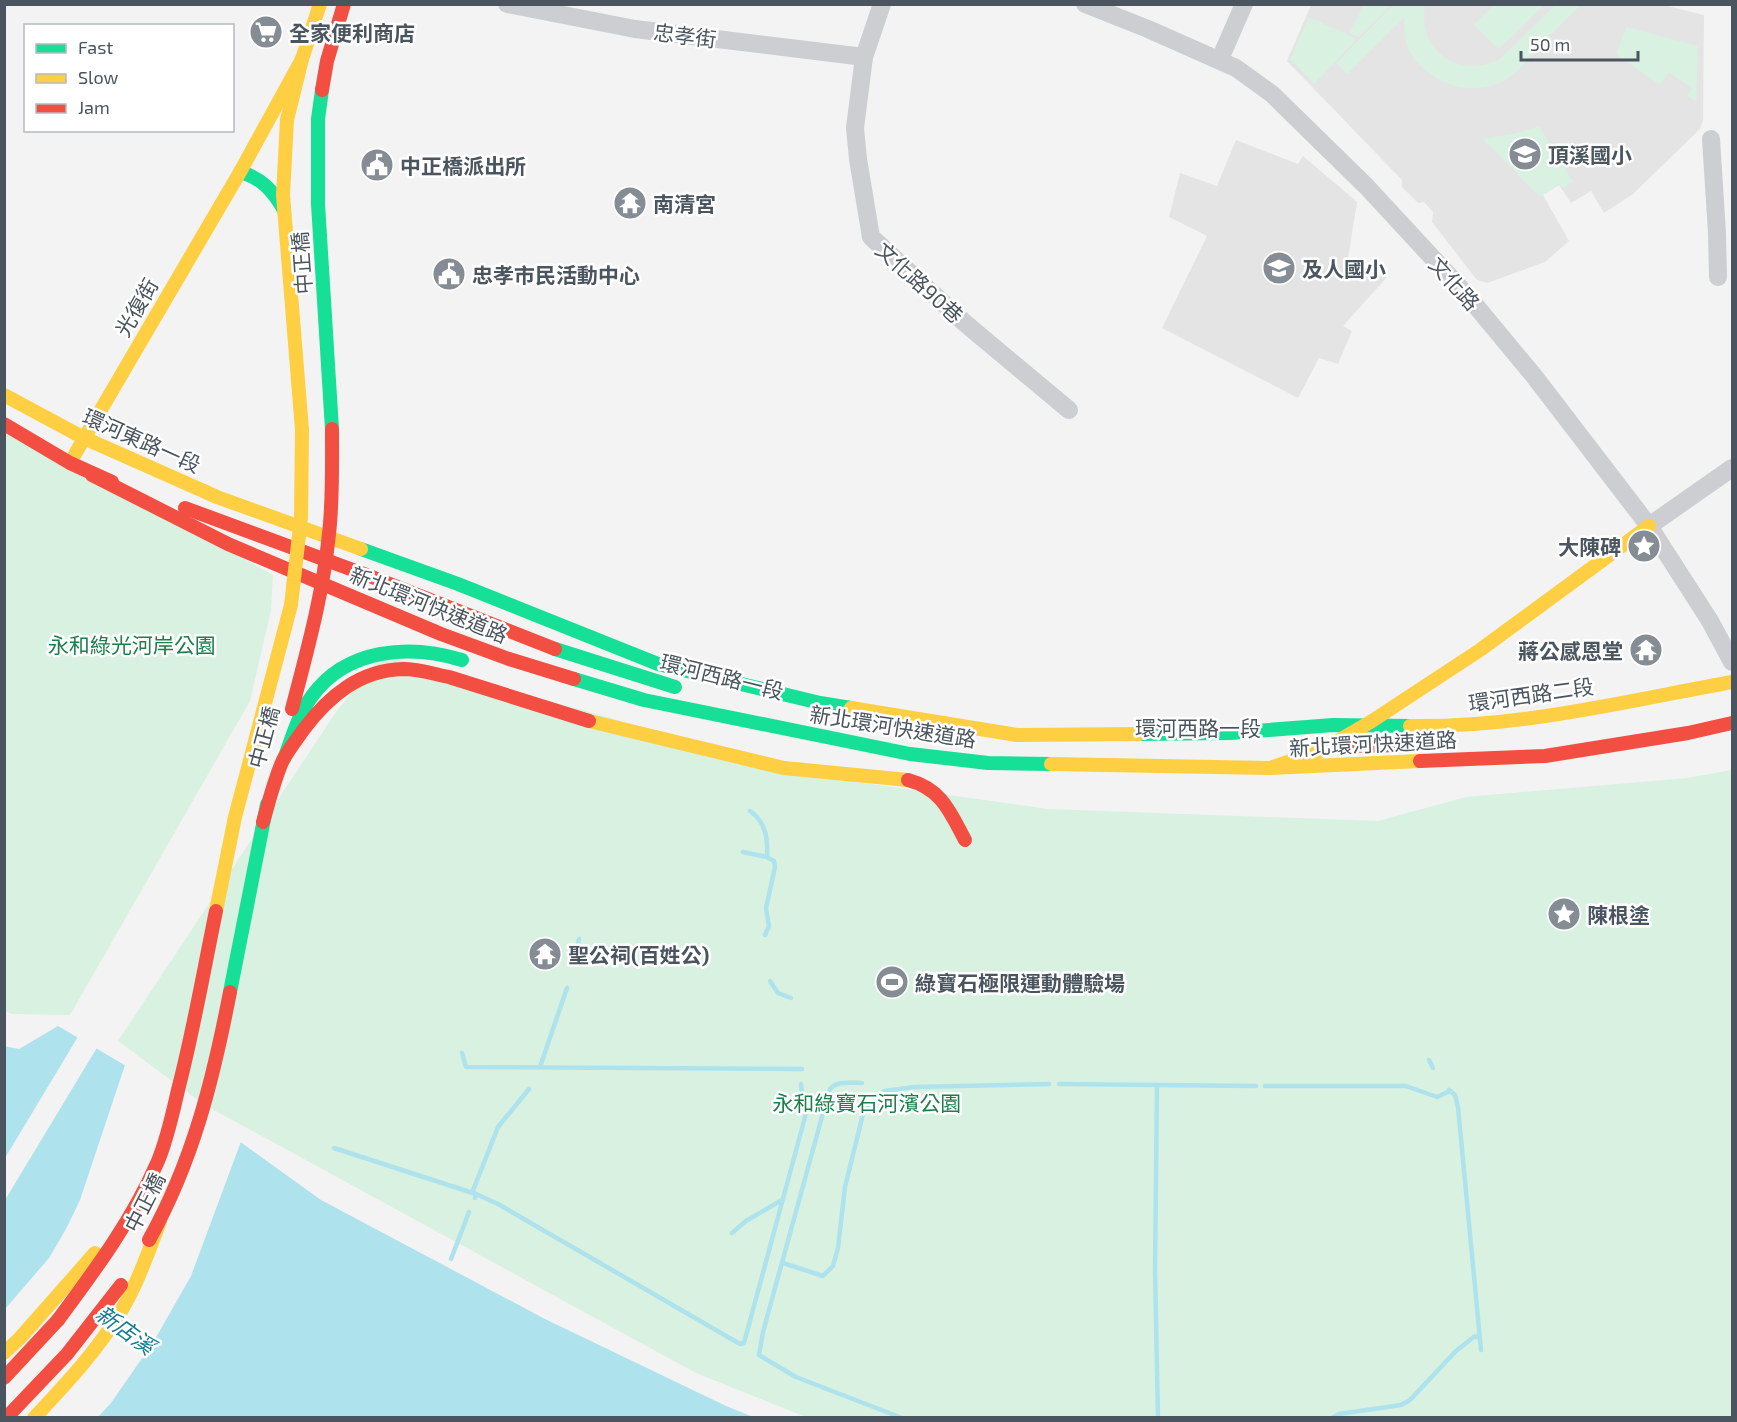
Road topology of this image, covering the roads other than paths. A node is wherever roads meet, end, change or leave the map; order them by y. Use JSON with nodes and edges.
{"nodes":[{"id":1,"x":320,"y":4,"type":"edge"},
{"id":2,"x":344,"y":4,"type":"edge"},
{"id":3,"x":507,"y":4,"type":"edge"},
{"id":4,"x":882,"y":4,"type":"edge"},
{"id":5,"x":1085,"y":4,"type":"edge"},
{"id":6,"x":1244,"y":4,"type":"edge"},
{"id":7,"x":864,"y":57,"type":"junction"},
{"id":8,"x":302,"y":59,"type":"junction"},
{"id":9,"x":1220,"y":59,"type":"junction"},
{"id":10,"x":1711,"y":140,"type":"dead end"},
{"id":11,"x":240,"y":172,"type":"junction"},
{"id":12,"x":284,"y":210,"type":"junction"},
{"id":13,"x":1718,"y":277,"type":"dead end"},
{"id":14,"x":4,"y":395,"type":"edge"},
{"id":15,"x":1069,"y":410,"type":"dead end"},
{"id":16,"x":4,"y":424,"type":"edge"},
{"id":17,"x":84,"y":438,"type":"junction"},
{"id":18,"x":69,"y":463,"type":"junction"},
{"id":19,"x":1732,"y":468,"type":"edge"},
{"id":20,"x":92,"y":475,"type":"junction"},
{"id":21,"x":266,"y":514,"type":"joint"},
{"id":22,"x":1649,"y":526,"type":"junction"},
{"id":23,"x":1732,"y":662,"type":"edge"},
{"id":24,"x":474,"y":665,"type":"dead end"},
{"id":25,"x":1732,"y":682,"type":"edge"},
{"id":26,"x":692,"y":692,"type":"dead end"},
{"id":27,"x":602,"y":702,"type":"dead end"},
{"id":28,"x":1732,"y":723,"type":"edge"},
{"id":29,"x":1334,"y":725,"type":"joint"},
{"id":30,"x":1430,"y":744,"type":"dead end"},
{"id":31,"x":1007,"y":747,"type":"dead end"},
{"id":32,"x":1290,"y":747,"type":"dead end"},
{"id":33,"x":1101,"y":748,"type":"dead end"},
{"id":34,"x":910,"y":754,"type":"junction"},
{"id":35,"x":284,"y":759,"type":"junction"},
{"id":36,"x":1270,"y":768,"type":"junction"},
{"id":37,"x":263,"y":822,"type":"junction"},
{"id":38,"x":965,"y":840,"type":"dead end"},
{"id":39,"x":134,"y":1209,"type":"junction"},
{"id":40,"x":160,"y":1222,"type":"junction"},
{"id":41,"x":4,"y":1353,"type":"edge"},
{"id":42,"x":4,"y":1378,"type":"edge"},
{"id":43,"x":6,"y":1418,"type":"edge"},
{"id":44,"x":34,"y":1418,"type":"edge"}],
"edges":[{"from":1,"to":8,"type":"main road"},
{"from":2,"to":37,"type":"main road","name":"中正橋","bridge":true},
{"from":3,"to":7,"type":"street","name":"忠孝街"},
{"from":4,"to":7,"type":"street","name":"文化路90巷"},
{"from":5,"to":9,"type":"street","name":"文化路"},
{"from":6,"to":9,"type":"street"},
{"from":7,"to":15,"type":"street","name":"文化路90巷"},
{"from":8,"to":11,"type":"main road","name":"光復街"},
{"from":8,"to":12,"type":"main road","name":"中正橋"},
{"from":9,"to":22,"type":"street","name":"文化路"},
{"from":10,"to":13,"type":"street"},
{"from":11,"to":12,"type":"main road"},
{"from":11,"to":17,"type":"main road","name":"光復街"},
{"from":12,"to":39,"type":"main road","name":"中正橋","bridge":true},
{"from":14,"to":17,"type":"main road","name":"環河東路一段"},
{"from":16,"to":18,"type":"main road"},
{"from":17,"to":18,"type":"main road","name":"光復街"},
{"from":17,"to":21,"type":"main road","name":"環河東路一段"},
{"from":18,"to":20,"type":"main road"},
{"from":19,"to":22,"type":"street"},
{"from":20,"to":26,"type":"main road","name":"環河西路一段"},
{"from":20,"to":34,"type":"main road","name":"新北環河快速道路"},
{"from":21,"to":29,"type":"main road","name":"環河西路一段"},
{"from":22,"to":23,"type":"street","name":"文化路"},
{"from":22,"to":36,"type":"main road","bridge":true},
{"from":24,"to":35,"type":"main road"},
{"from":25,"to":29,"type":"main road","name":"環河西路二段"},
{"from":27,"to":34,"type":"main road"},
{"from":28,"to":36,"type":"main road","name":"新北環河快速道路","bridge":true},
{"from":30,"to":32,"type":"main road","name":"環河西路一段"},
{"from":31,"to":33,"type":"main road"},
{"from":34,"to":36,"type":"main road","name":"新北環河快速道路"},
{"from":35,"to":37,"type":"main road"},
{"from":35,"to":38,"type":"main road"},
{"from":37,"to":40,"type":"main road","name":"中正橋"},
{"from":39,"to":41,"type":"main road","bridge":true},
{"from":39,"to":42,"type":"main road","name":"中正橋","bridge":true},
{"from":40,"to":43,"type":"main road","name":"中正橋"},
{"from":40,"to":44,"type":"main road"}]}
